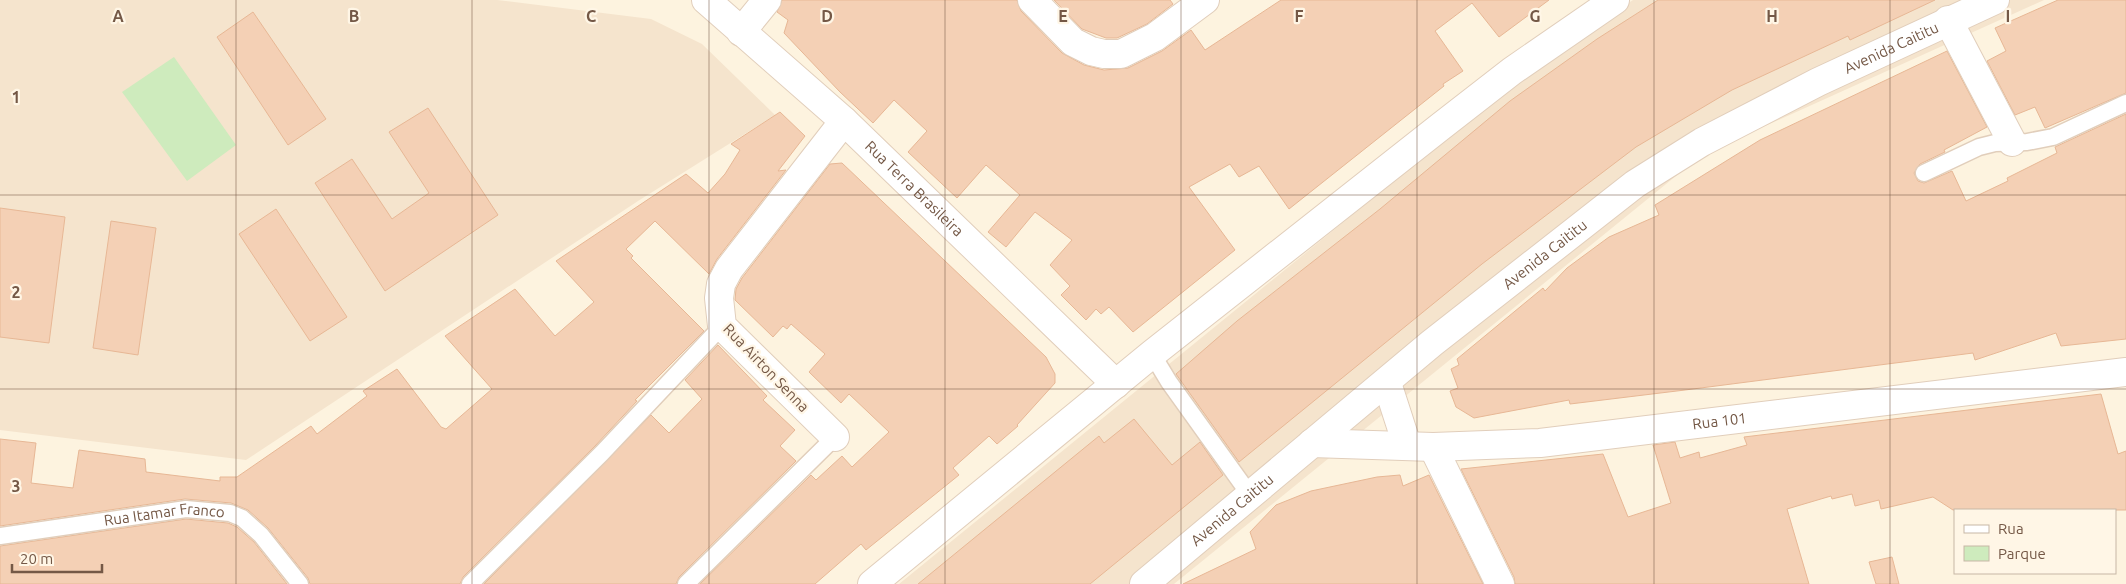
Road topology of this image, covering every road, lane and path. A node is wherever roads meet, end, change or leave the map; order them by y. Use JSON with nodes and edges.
{"nodes":[{"id":1,"x":706,"y":0,"type":"edge"},
{"id":2,"x":767,"y":0,"type":"edge"},
{"id":3,"x":1032,"y":0,"type":"edge"},
{"id":4,"x":1205,"y":0,"type":"edge"},
{"id":5,"x":1615,"y":0,"type":"edge"},
{"id":6,"x":1996,"y":0,"type":"edge"},
{"id":7,"x":1948,"y":20,"type":"junction"},
{"id":8,"x":741,"y":32,"type":"junction"},
{"id":9,"x":2126,"y":103,"type":"edge"},
{"id":10,"x":844,"y":121,"type":"junction"},
{"id":11,"x":2012,"y":142,"type":"junction"},
{"id":12,"x":1924,"y":173,"type":"dead end"},
{"id":13,"x":722,"y":326,"type":"junction"},
{"id":14,"x":1152,"y":354,"type":"junction"},
{"id":15,"x":2126,"y":372,"type":"edge"},
{"id":16,"x":1116,"y":384,"type":"junction"},
{"id":17,"x":1387,"y":384,"type":"junction"},
{"id":18,"x":835,"y":437,"type":"joint"},
{"id":19,"x":1312,"y":442,"type":"junction"},
{"id":20,"x":1420,"y":446,"type":"junction"},
{"id":21,"x":1250,"y":495,"type":"junction"},
{"id":22,"x":0,"y":536,"type":"edge"},
{"id":23,"x":300,"y":584,"type":"edge"},
{"id":24,"x":470,"y":584,"type":"edge"},
{"id":25,"x":686,"y":584,"type":"edge"},
{"id":26,"x":872,"y":584,"type":"edge"},
{"id":27,"x":1144,"y":584,"type":"edge"},
{"id":28,"x":1500,"y":584,"type":"edge"}],
"edges":[{"from":1,"to":8,"type":"street","name":"Rua Terra Brasileira"},
{"from":2,"to":8,"type":"street"},
{"from":3,"to":4,"type":"street"},
{"from":5,"to":14,"type":"street"},
{"from":6,"to":7,"type":"street","name":"Avenida Caititu"},
{"from":7,"to":11,"type":"street"},
{"from":7,"to":17,"type":"street","name":"Avenida Caititu"},
{"from":8,"to":10,"type":"street","name":"Rua Terra Brasileira"},
{"from":9,"to":11,"type":"lane"},
{"from":10,"to":13,"type":"street","name":"Rua Airton Senna"},
{"from":10,"to":16,"type":"street","name":"Rua Terra Brasileira"},
{"from":11,"to":12,"type":"lane"},
{"from":13,"to":18,"type":"street","name":"Rua Airton Senna"},
{"from":13,"to":24,"type":"lane"},
{"from":14,"to":16,"type":"street"},
{"from":14,"to":21,"type":"lane"},
{"from":15,"to":20,"type":"street","name":"Rua 101"},
{"from":16,"to":26,"type":"street"},
{"from":17,"to":19,"type":"street","name":"Avenida Caititu"},
{"from":17,"to":20,"type":"street"},
{"from":18,"to":25,"type":"lane","name":"Rua Airton Senna"},
{"from":19,"to":20,"type":"street","name":"Rua 101"},
{"from":19,"to":21,"type":"street","name":"Avenida Caititu"},
{"from":20,"to":28,"type":"street"},
{"from":21,"to":27,"type":"street","name":"Avenida Caititu"},
{"from":22,"to":23,"type":"lane","name":"Rua Itamar Franco"}]}
